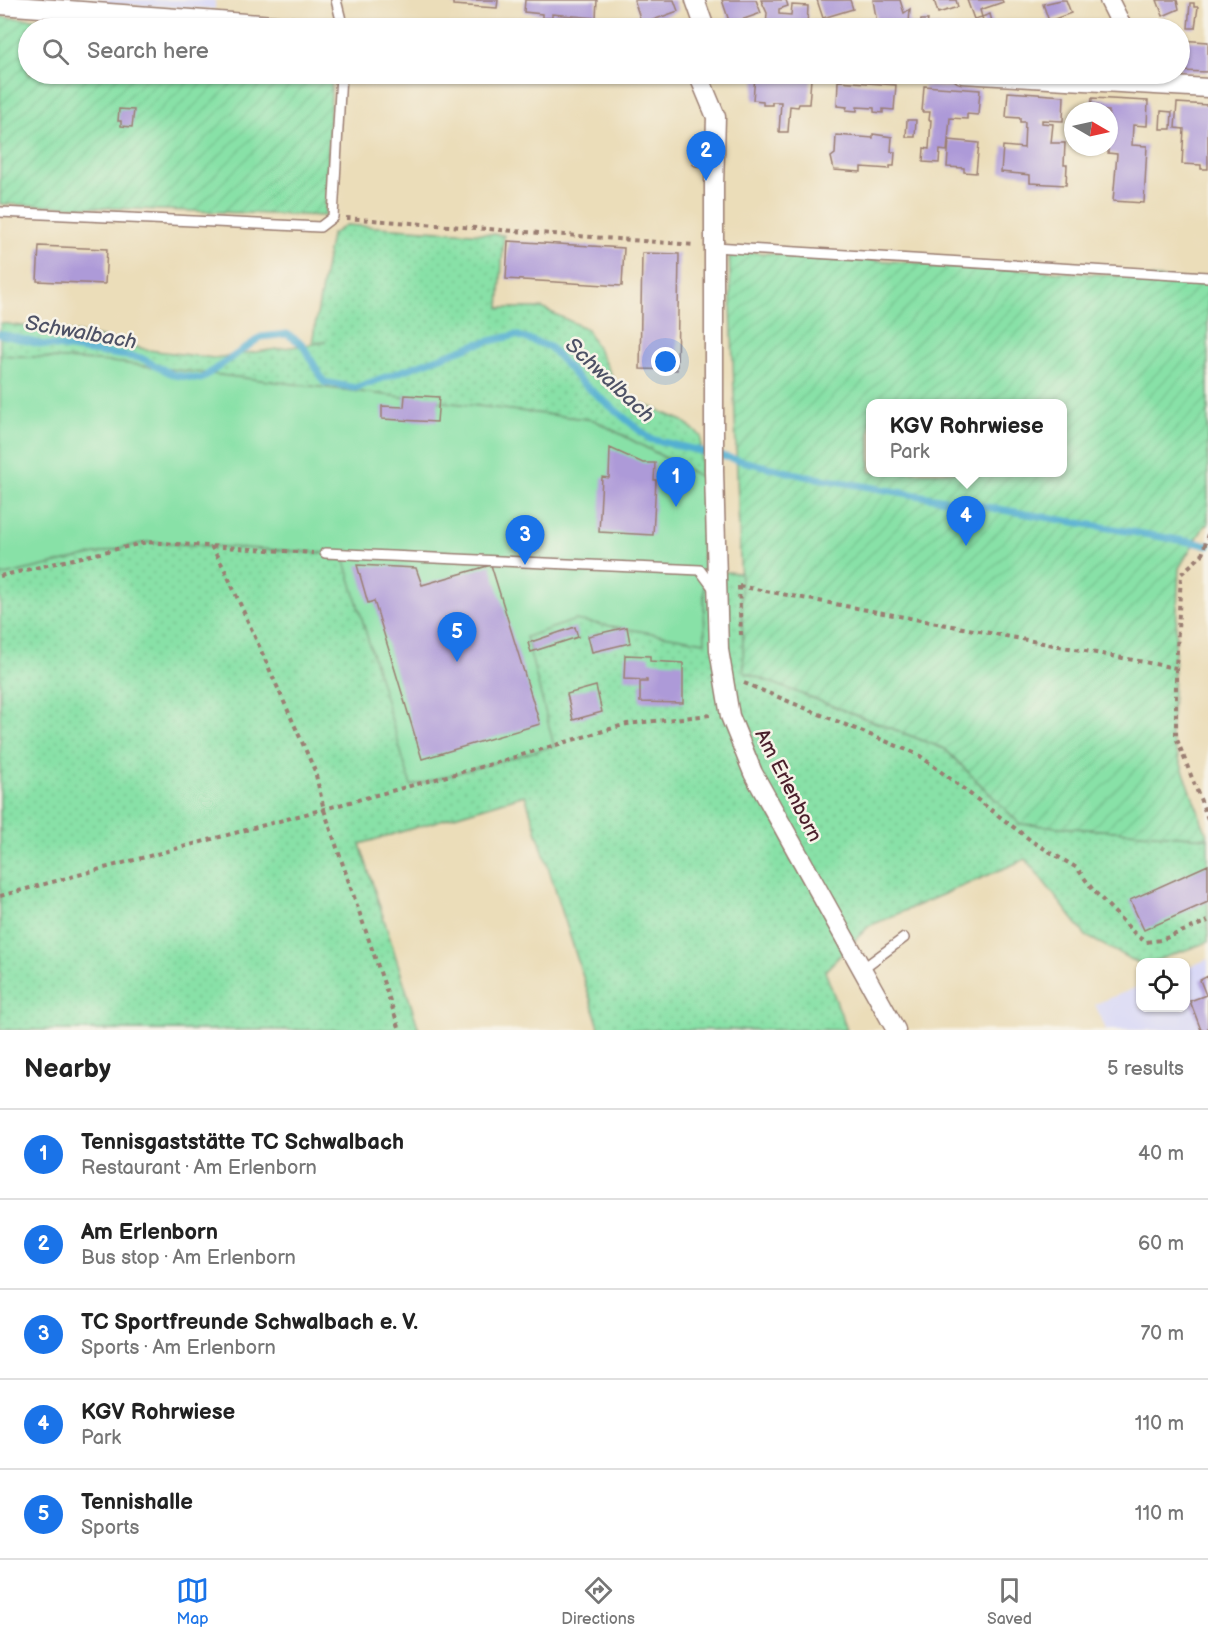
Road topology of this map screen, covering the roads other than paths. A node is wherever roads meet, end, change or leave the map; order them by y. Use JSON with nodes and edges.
{"nodes":[{"id":1,"x":336,"y":0,"type":"edge"},
{"id":2,"x":695,"y":0,"type":"edge"},
{"id":3,"x":1109,"y":0,"type":"edge"},
{"id":4,"x":0,"y":5,"type":"edge"},
{"id":5,"x":177,"y":18,"type":"edge"},
{"id":6,"x":340,"y":18,"type":"edge"},
{"id":7,"x":701,"y":18,"type":"edge"},
{"id":8,"x":1118,"y":18,"type":"edge"},
{"id":9,"x":341,"y":84,"type":"edge"},
{"id":10,"x":702,"y":84,"type":"edge"},
{"id":11,"x":1181,"y":84,"type":"edge"},
{"id":12,"x":1208,"y":88,"type":"edge"},
{"id":13,"x":0,"y":212,"type":"edge"},
{"id":14,"x":715,"y":247,"type":"junction"},
{"id":15,"x":1208,"y":277,"type":"edge"},
{"id":16,"x":326,"y":554,"type":"road end"},
{"id":17,"x":717,"y":594,"type":"junction"},
{"id":18,"x":904,"y":938,"type":"dead end"},
{"id":19,"x":862,"y":969,"type":"junction"},
{"id":20,"x":896,"y":1030,"type":"edge"}],
"edges":[{"from":1,"to":6,"type":"lane"},
{"from":2,"to":7,"type":"street"},
{"from":3,"to":8,"type":"street"},
{"from":4,"to":5,"type":"street"},
{"from":9,"to":13,"type":"lane"},
{"from":10,"to":14,"type":"street","name":"Am Erlenborn"},
{"from":11,"to":12,"type":"street"},
{"from":14,"to":15,"type":"lane"},
{"from":14,"to":17,"type":"street","name":"Am Erlenborn"},
{"from":16,"to":17,"type":"lane"},
{"from":17,"to":19,"type":"street","name":"Am Erlenborn"},
{"from":18,"to":19,"type":"lane"},
{"from":19,"to":20,"type":"street","name":"Am Erlenborn"}]}
